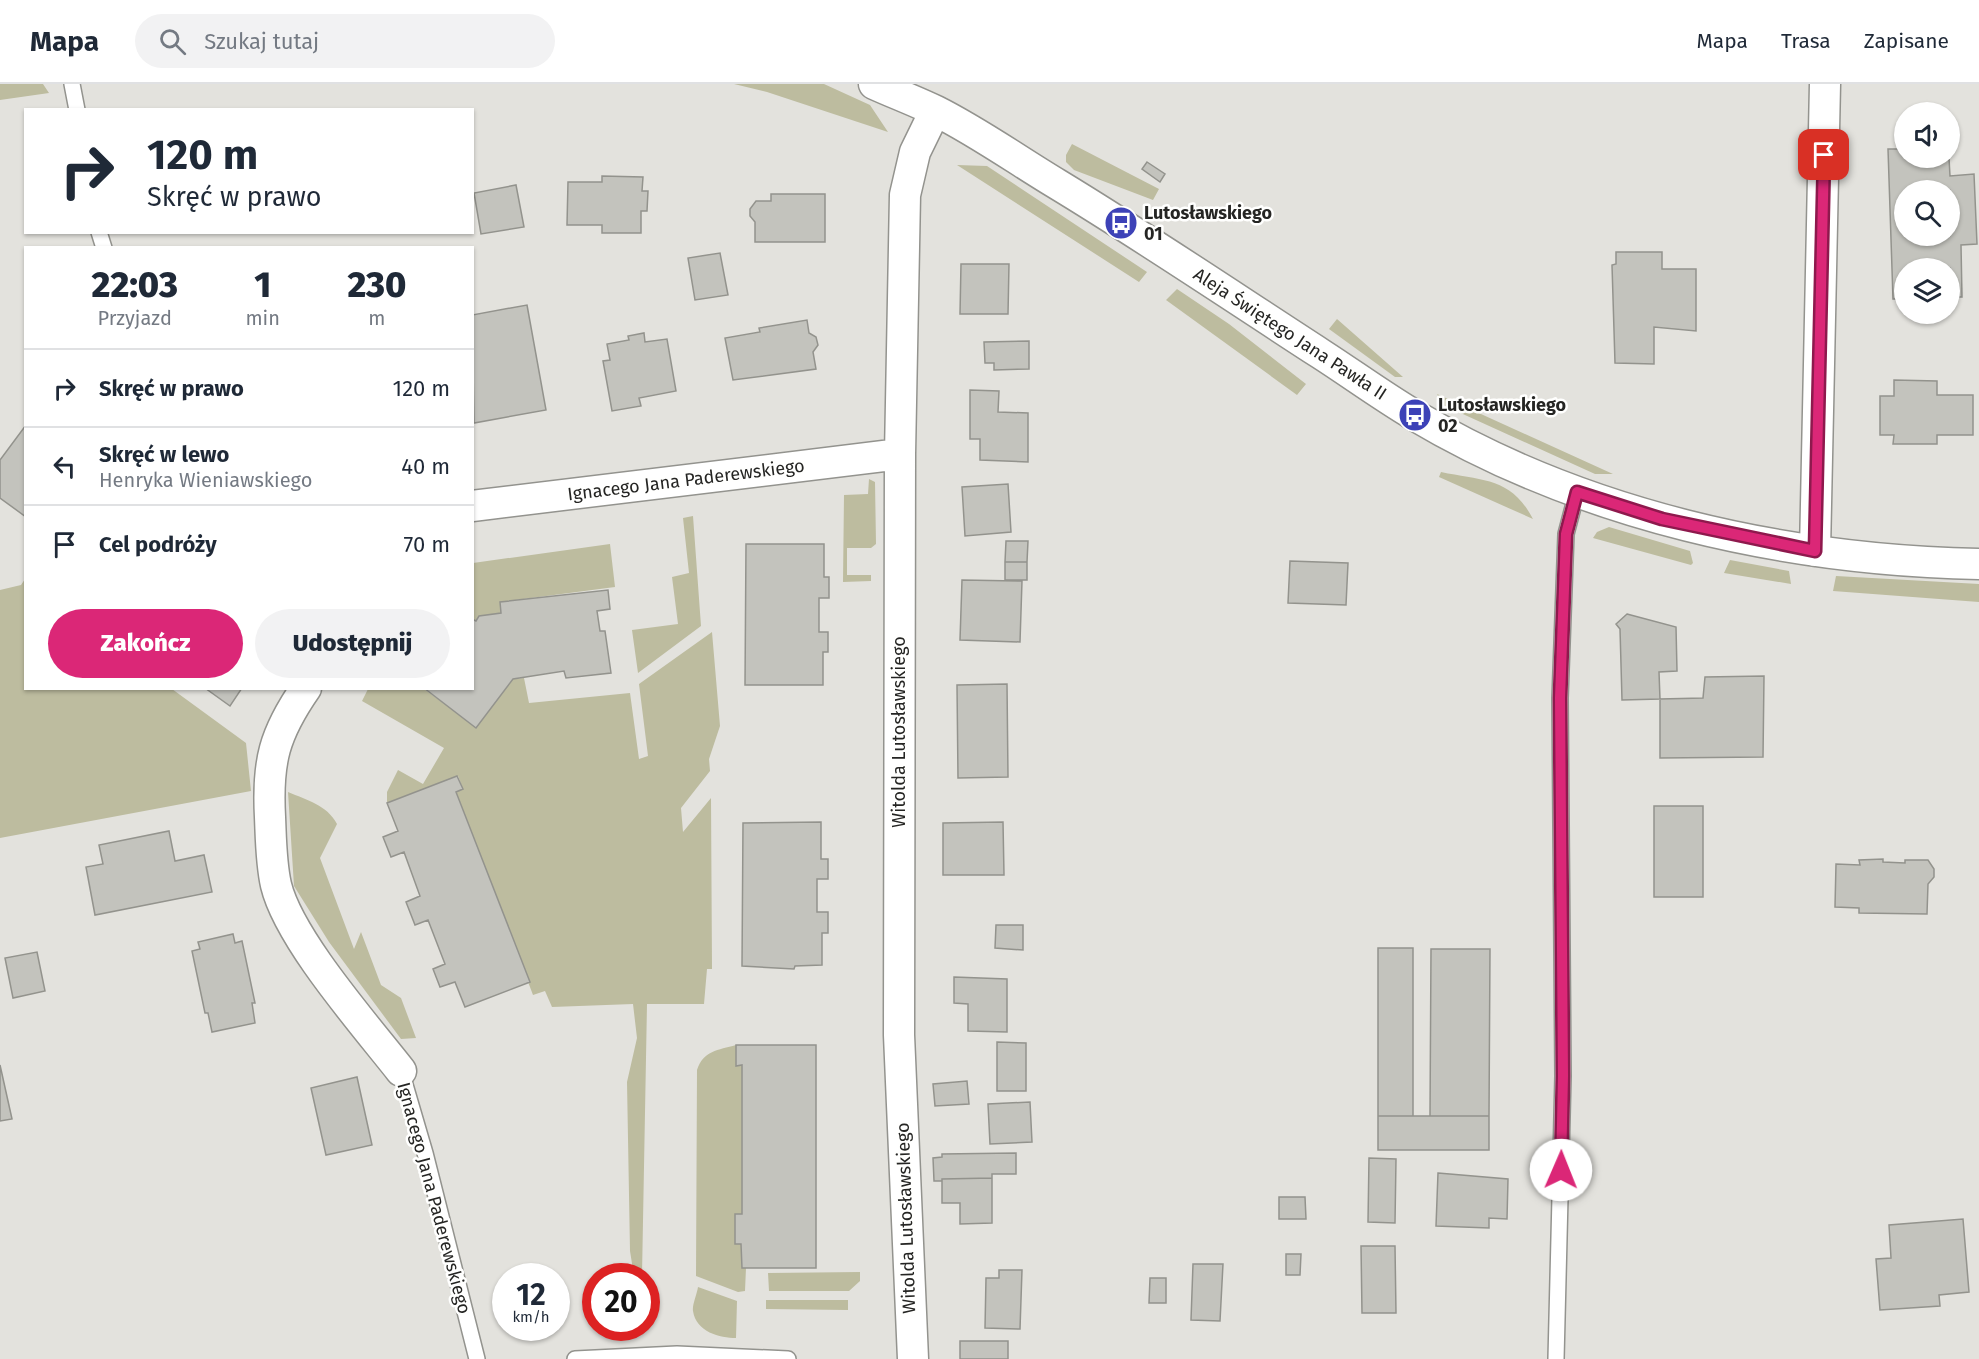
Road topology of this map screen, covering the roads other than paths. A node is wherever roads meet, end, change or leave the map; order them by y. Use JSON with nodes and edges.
{"nodes":[{"id":1,"x":72,"y":84,"type":"edge"},
{"id":2,"x":874,"y":84,"type":"edge"},
{"id":3,"x":1825,"y":84,"type":"edge"},
{"id":4,"x":77,"y":108,"type":"edge"},
{"id":5,"x":935,"y":111,"type":"junction"},
{"id":6,"x":900,"y":454,"type":"junction"},
{"id":7,"x":1577,"y":492,"type":"junction"},
{"id":8,"x":474,"y":506,"type":"edge"},
{"id":9,"x":1815,"y":551,"type":"junction"},
{"id":10,"x":1979,"y":564,"type":"edge"},
{"id":11,"x":305,"y":690,"type":"edge"},
{"id":12,"x":400,"y":1071,"type":"joint"},
{"id":13,"x":477,"y":1359,"type":"edge"},
{"id":14,"x":575,"y":1359,"type":"edge"},
{"id":15,"x":788,"y":1359,"type":"edge"},
{"id":16,"x":913,"y":1359,"type":"edge"},
{"id":17,"x":1556,"y":1359,"type":"edge"}],
"edges":[{"from":1,"to":4,"type":"lane"},
{"from":2,"to":5,"type":"street","name":"Aleja Świętego Jana Pawła II"},
{"from":3,"to":9,"type":"street"},
{"from":5,"to":6,"type":"street","name":"Witolda Lutosławskiego"},
{"from":5,"to":7,"type":"street","name":"Aleja Świętego Jana Pawła II"},
{"from":6,"to":8,"type":"street","name":"Ignacego Jana Paderewskiego"},
{"from":6,"to":16,"type":"street","name":"Witolda Lutosławskiego"},
{"from":7,"to":9,"type":"street","name":"Aleja Świętego Jana Pawła II"},
{"from":7,"to":17,"type":"lane"},
{"from":9,"to":10,"type":"street","name":"Aleja Świętego Jana Pawła II"},
{"from":11,"to":12,"type":"street","name":"Ignacego Jana Paderewskiego"},
{"from":12,"to":13,"type":"lane","name":"Ignacego Jana Paderewskiego"},
{"from":14,"to":15,"type":"lane"}]}
